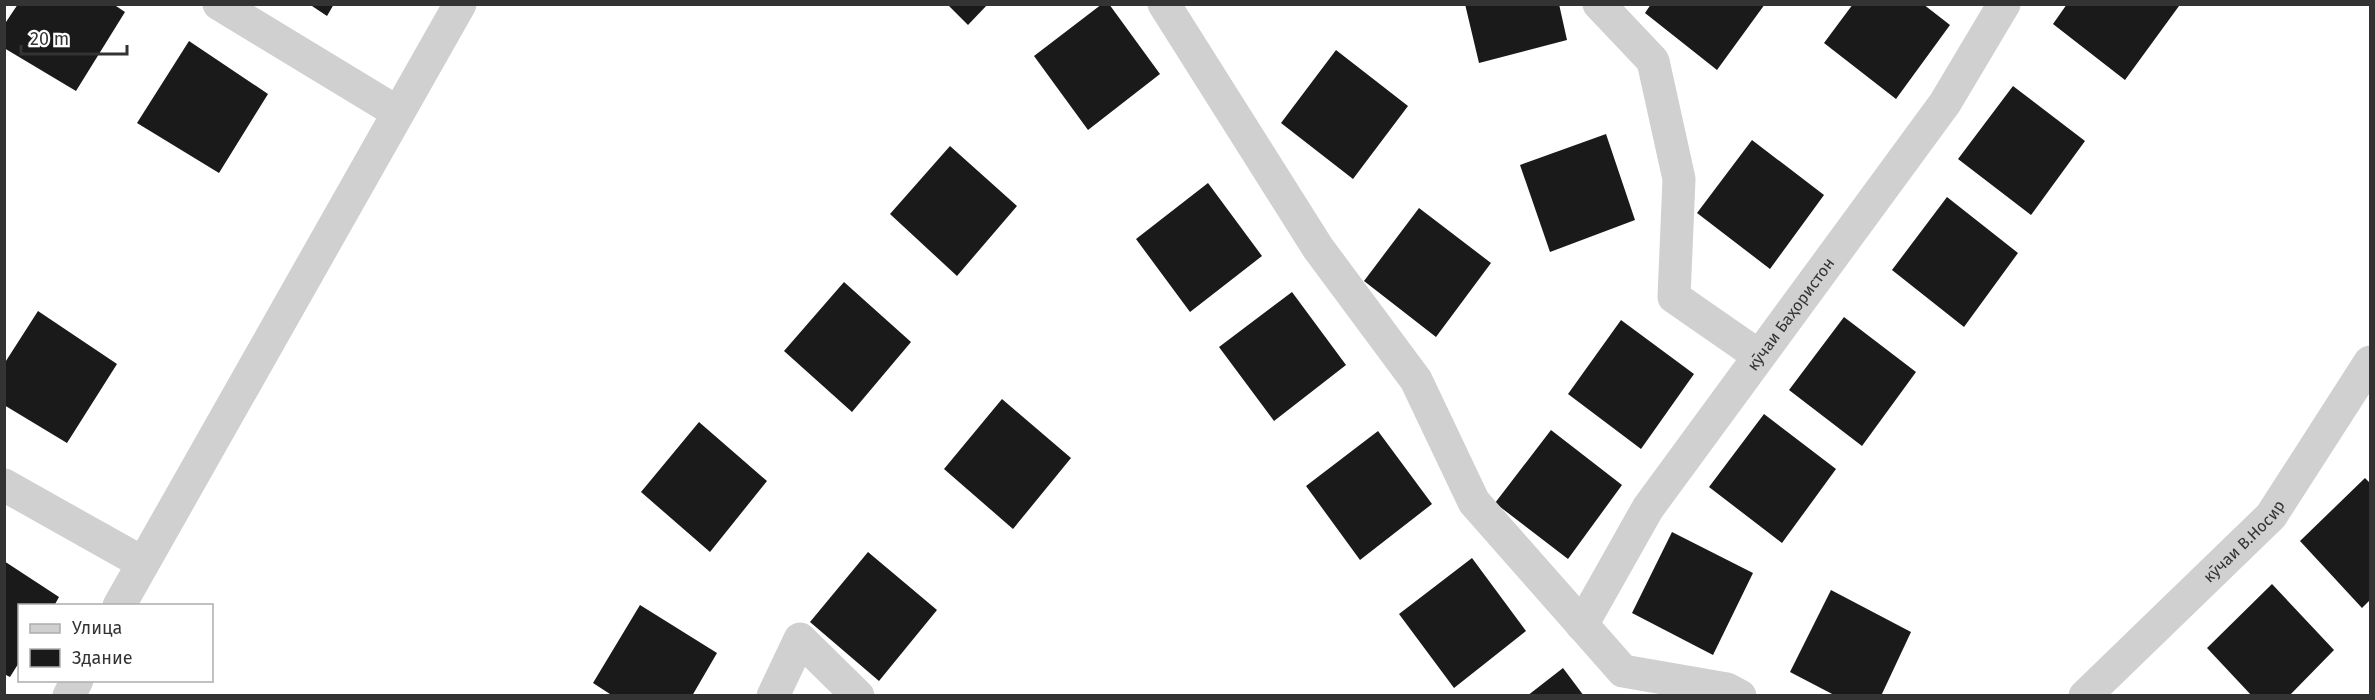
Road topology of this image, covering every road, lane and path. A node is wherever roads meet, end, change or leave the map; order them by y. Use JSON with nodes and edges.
{"nodes":[{"id":1,"x":219,"y":4,"type":"edge"},
{"id":2,"x":460,"y":4,"type":"edge"},
{"id":3,"x":1164,"y":4,"type":"edge"},
{"id":4,"x":1599,"y":4,"type":"edge"},
{"id":5,"x":2004,"y":4,"type":"edge"},
{"id":6,"x":397,"y":112,"type":"junction"},
{"id":7,"x":1759,"y":356,"type":"junction"},
{"id":8,"x":2370,"y":362,"type":"edge"},
{"id":9,"x":4,"y":484,"type":"edge"},
{"id":10,"x":143,"y":563,"type":"junction"},
{"id":11,"x":120,"y":604,"type":"edge"},
{"id":12,"x":1582,"y":625,"type":"junction"},
{"id":13,"x":76,"y":682,"type":"edge"},
{"id":14,"x":69,"y":696,"type":"edge"},
{"id":15,"x":773,"y":696,"type":"edge"},
{"id":16,"x":858,"y":696,"type":"edge"},
{"id":17,"x":1740,"y":696,"type":"edge"},
{"id":18,"x":2085,"y":696,"type":"edge"}],
"edges":[{"from":1,"to":6,"type":"street"},
{"from":2,"to":6,"type":"street"},
{"from":3,"to":12,"type":"street"},
{"from":4,"to":7,"type":"street"},
{"from":5,"to":7,"type":"street","name":"кӯчаи Баҳористон"},
{"from":6,"to":10,"type":"street"},
{"from":7,"to":12,"type":"street","name":"кӯчаи Баҳористон"},
{"from":8,"to":18,"type":"street","name":"кӯчаи В.Носир"},
{"from":9,"to":10,"type":"street"},
{"from":10,"to":11,"type":"street"},
{"from":12,"to":17,"type":"street"},
{"from":13,"to":14,"type":"street"},
{"from":15,"to":16,"type":"street"}]}
